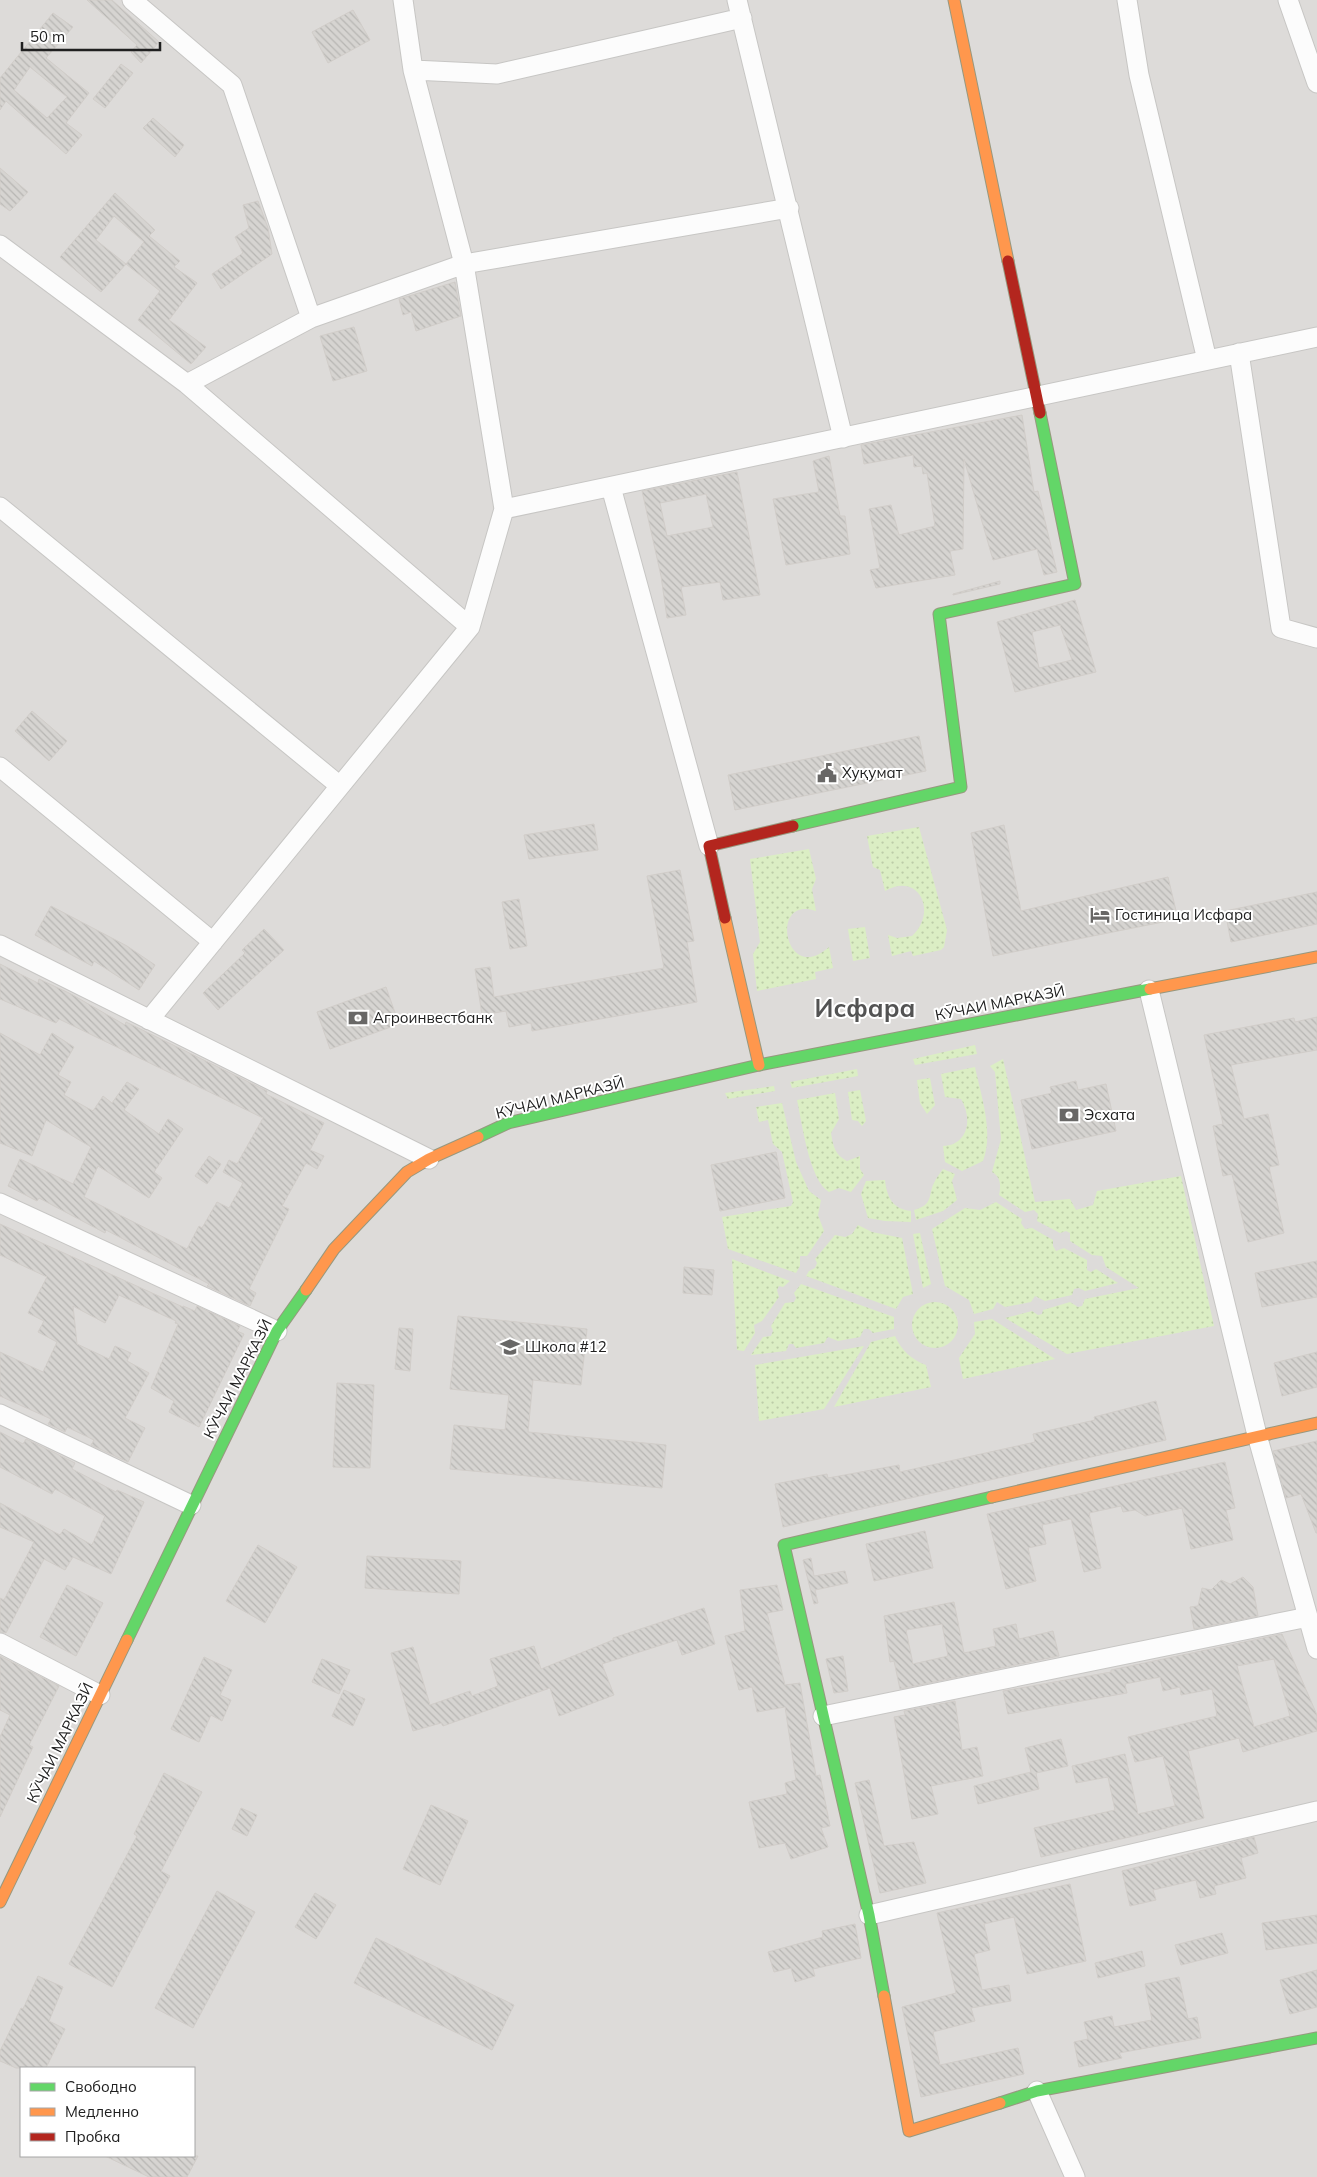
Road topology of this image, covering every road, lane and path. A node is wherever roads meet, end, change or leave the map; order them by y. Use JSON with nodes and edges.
{"nodes":[{"id":1,"x":132,"y":0,"type":"edge"},
{"id":2,"x":403,"y":0,"type":"edge"},
{"id":3,"x":954,"y":0,"type":"edge"},
{"id":4,"x":1127,"y":0,"type":"edge"},
{"id":5,"x":1288,"y":0,"type":"edge"},
{"id":6,"x":739,"y":9,"type":"edge"},
{"id":7,"x":413,"y":70,"type":"junction"},
{"id":8,"x":1317,"y":83,"type":"edge"},
{"id":9,"x":789,"y":208,"type":"junction"},
{"id":10,"x":0,"y":245,"type":"edge"},
{"id":11,"x":464,"y":264,"type":"junction"},
{"id":12,"x":311,"y":318,"type":"junction"},
{"id":13,"x":1317,"y":336,"type":"edge"},
{"id":14,"x":1239,"y":353,"type":"junction"},
{"id":15,"x":1207,"y":360,"type":"junction"},
{"id":16,"x":187,"y":384,"type":"junction"},
{"id":17,"x":1038,"y":396,"type":"junction"},
{"id":18,"x":843,"y":438,"type":"junction"},
{"id":19,"x":611,"y":487,"type":"junction"},
{"id":20,"x":0,"y":507,"type":"edge"},
{"id":21,"x":504,"y":509,"type":"junction"},
{"id":22,"x":470,"y":627,"type":"junction"},
{"id":23,"x":1317,"y":638,"type":"edge"},
{"id":24,"x":0,"y":767,"type":"edge"},
{"id":25,"x":340,"y":786,"type":"junction"},
{"id":26,"x":709,"y":846,"type":"junction"},
{"id":27,"x":213,"y":942,"type":"junction"},
{"id":28,"x":0,"y":946,"type":"edge"},
{"id":29,"x":1317,"y":957,"type":"edge"},
{"id":30,"x":1148,"y":990,"type":"junction"},
{"id":31,"x":149,"y":1020,"type":"junction"},
{"id":32,"x":759,"y":1065,"type":"junction"},
{"id":33,"x":429,"y":1159,"type":"junction"},
{"id":34,"x":0,"y":1204,"type":"edge"},
{"id":35,"x":277,"y":1331,"type":"junction"},
{"id":36,"x":0,"y":1414,"type":"edge"},
{"id":37,"x":1317,"y":1423,"type":"edge"},
{"id":38,"x":1257,"y":1435,"type":"junction"},
{"id":39,"x":191,"y":1506,"type":"junction"},
{"id":40,"x":1308,"y":1617,"type":"junction"},
{"id":41,"x":0,"y":1643,"type":"edge"},
{"id":42,"x":1317,"y":1649,"type":"edge"},
{"id":43,"x":100,"y":1695,"type":"junction"},
{"id":44,"x":823,"y":1716,"type":"junction"},
{"id":45,"x":1317,"y":1811,"type":"edge"},
{"id":46,"x":7,"y":1870,"type":"edge"},
{"id":47,"x":0,"y":1902,"type":"edge"},
{"id":48,"x":869,"y":1915,"type":"junction"},
{"id":49,"x":1317,"y":2038,"type":"edge"},
{"id":50,"x":1037,"y":2091,"type":"junction"},
{"id":51,"x":1075,"y":2177,"type":"edge"}],
"edges":[{"from":1,"to":12,"type":"street"},
{"from":2,"to":7,"type":"street"},
{"from":3,"to":17,"type":"street"},
{"from":4,"to":15,"type":"street"},
{"from":5,"to":8,"type":"street"},
{"from":6,"to":7,"type":"street"},
{"from":6,"to":9,"type":"street"},
{"from":7,"to":11,"type":"street"},
{"from":9,"to":11,"type":"street"},
{"from":9,"to":18,"type":"street"},
{"from":10,"to":16,"type":"street"},
{"from":11,"to":12,"type":"street"},
{"from":11,"to":21,"type":"street"},
{"from":12,"to":16,"type":"street"},
{"from":13,"to":14,"type":"street"},
{"from":14,"to":15,"type":"street"},
{"from":14,"to":23,"type":"street"},
{"from":15,"to":17,"type":"street"},
{"from":16,"to":22,"type":"street"},
{"from":17,"to":18,"type":"street"},
{"from":17,"to":26,"type":"street"},
{"from":18,"to":19,"type":"street"},
{"from":19,"to":21,"type":"street"},
{"from":19,"to":26,"type":"street"},
{"from":20,"to":25,"type":"street"},
{"from":21,"to":22,"type":"street"},
{"from":22,"to":25,"type":"street"},
{"from":24,"to":27,"type":"street"},
{"from":25,"to":27,"type":"street"},
{"from":26,"to":32,"type":"street"},
{"from":27,"to":31,"type":"street"},
{"from":28,"to":31,"type":"street"},
{"from":29,"to":30,"type":"street","name":"КӮЧАИ МАРКАЗӢ"},
{"from":30,"to":32,"type":"street","name":"КӮЧАИ МАРКАЗӢ"},
{"from":30,"to":38,"type":"street"},
{"from":31,"to":33,"type":"street"},
{"from":32,"to":33,"type":"street","name":"КӮЧАИ МАРКАЗӢ"},
{"from":33,"to":35,"type":"street","name":"КӮЧАИ МАРКАЗӢ"},
{"from":34,"to":35,"type":"street"},
{"from":35,"to":39,"type":"street","name":"КӮЧАИ МАРКАЗӢ"},
{"from":36,"to":39,"type":"street"},
{"from":37,"to":38,"type":"street"},
{"from":38,"to":40,"type":"street"},
{"from":38,"to":44,"type":"street"},
{"from":39,"to":43,"type":"street","name":"КӮЧАИ МАРКАЗӢ"},
{"from":40,"to":42,"type":"street"},
{"from":40,"to":44,"type":"street"},
{"from":41,"to":43,"type":"street"},
{"from":43,"to":46,"type":"street","name":"КӮЧАИ МАРКАЗӢ"},
{"from":44,"to":48,"type":"street"},
{"from":45,"to":48,"type":"street"},
{"from":46,"to":47,"type":"street","name":"КӮЧАИ МАРКАЗӢ"},
{"from":48,"to":50,"type":"street"},
{"from":49,"to":50,"type":"street"},
{"from":50,"to":51,"type":"street"}]}
